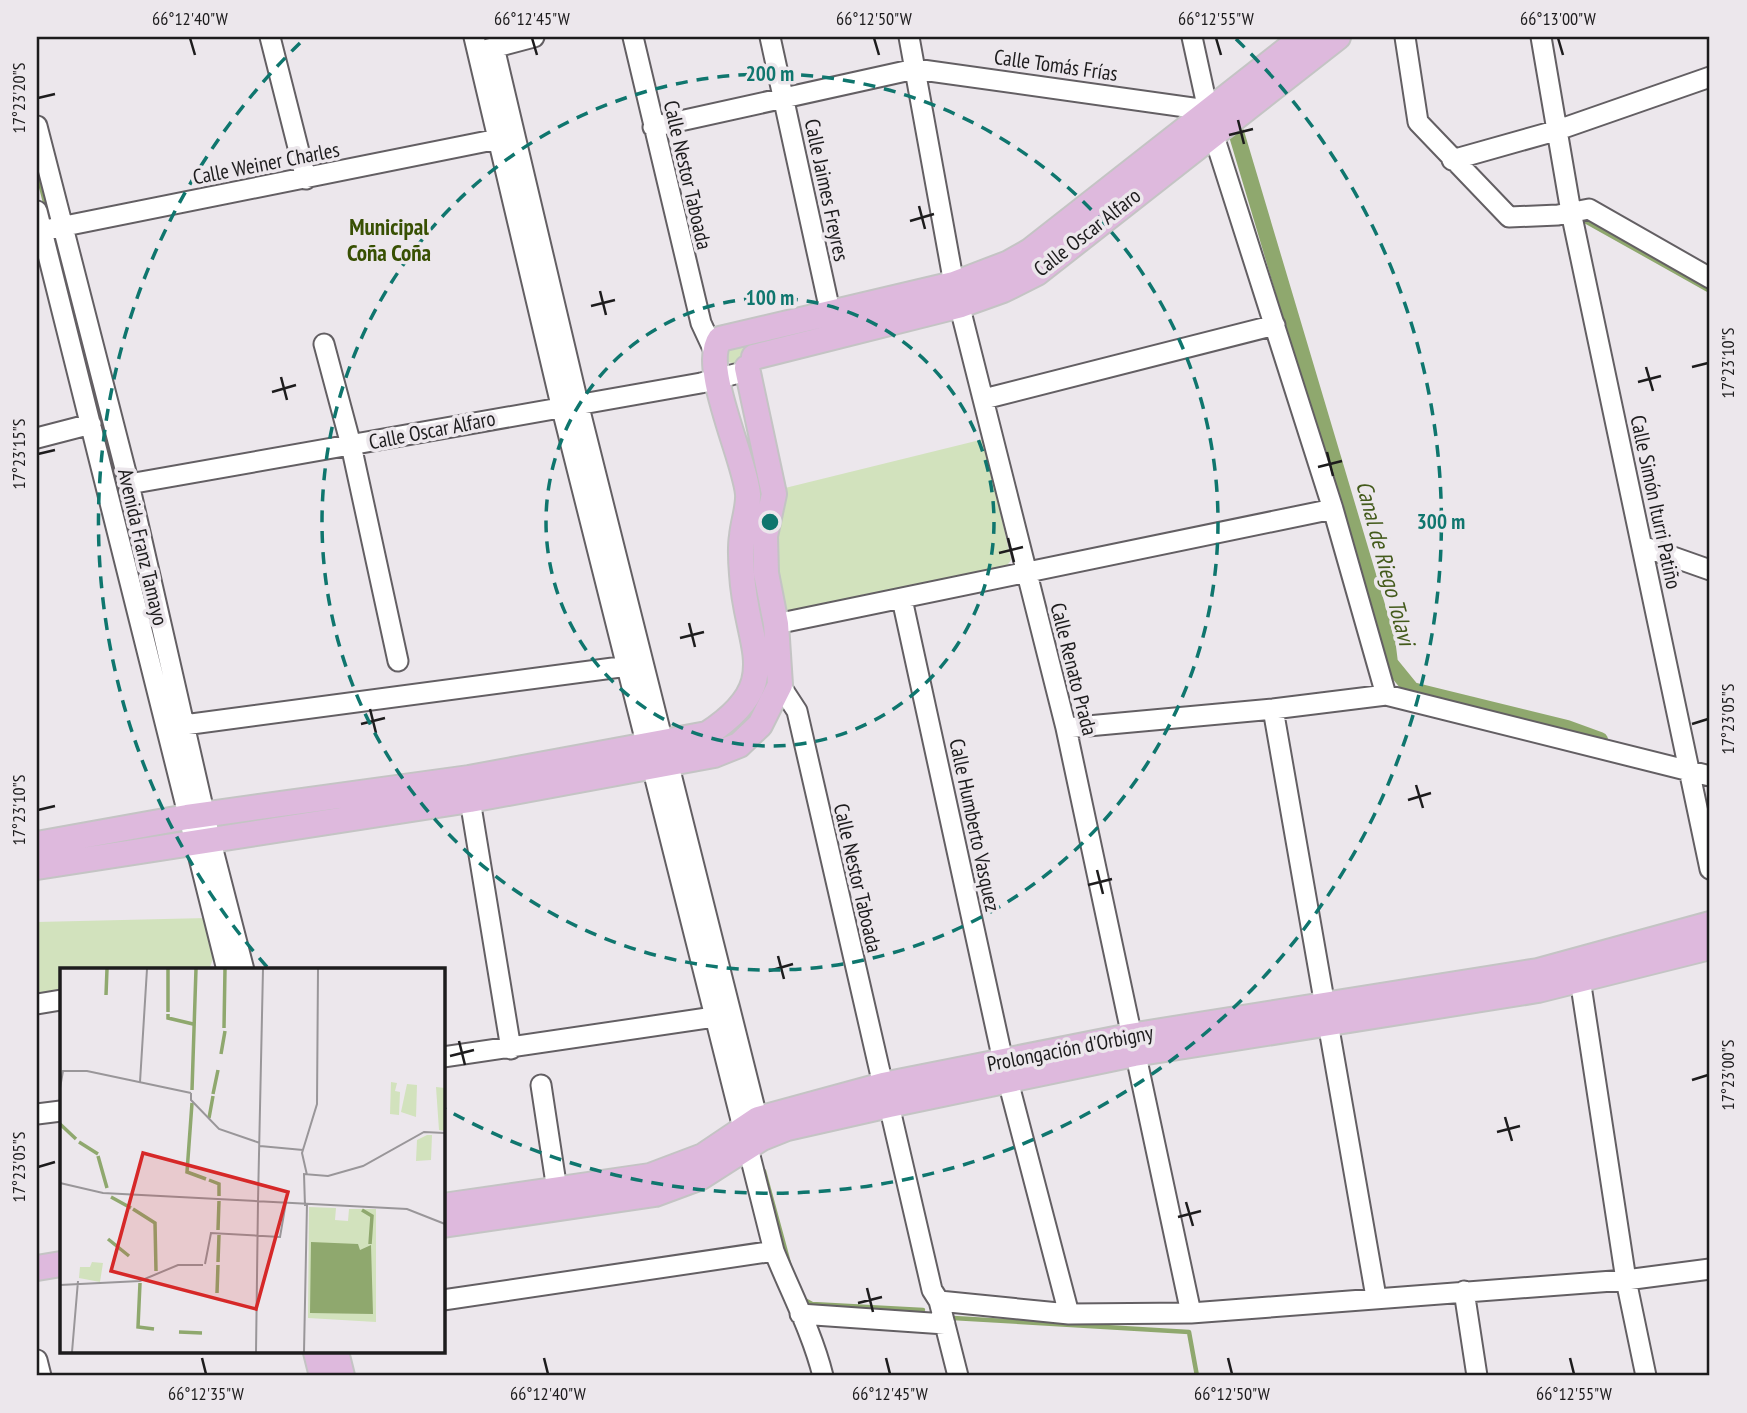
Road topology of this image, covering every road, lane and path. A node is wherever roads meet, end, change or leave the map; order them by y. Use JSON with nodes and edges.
{"nodes":[{"id":1,"x":270,"y":37,"type":"edge"},
{"id":2,"x":534,"y":37,"type":"edge"},
{"id":3,"x":633,"y":37,"type":"edge"},
{"id":4,"x":771,"y":37,"type":"edge"},
{"id":5,"x":909,"y":37,"type":"edge"},
{"id":6,"x":1192,"y":37,"type":"edge"},
{"id":7,"x":1303,"y":37,"type":"edge"},
{"id":8,"x":1338,"y":37,"type":"edge"},
{"id":9,"x":1405,"y":37,"type":"edge"},
{"id":10,"x":1541,"y":37,"type":"edge"},
{"id":11,"x":482,"y":45,"type":"edge"},
{"id":12,"x":915,"y":69,"type":"junction"},
{"id":13,"x":1710,"y":77,"type":"edge"},
{"id":14,"x":783,"y":96,"type":"junction"},
{"id":15,"x":1210,"y":122,"type":"junction"},
{"id":16,"x":37,"y":126,"type":"edge"},
{"id":17,"x":653,"y":127,"type":"junction"},
{"id":18,"x":1555,"y":131,"type":"junction"},
{"id":19,"x":498,"y":139,"type":"junction"},
{"id":20,"x":1452,"y":160,"type":"junction"},
{"id":21,"x":306,"y":179,"type":"junction"},
{"id":22,"x":37,"y":211,"type":"edge"},
{"id":23,"x":1571,"y":212,"type":"junction"},
{"id":24,"x":62,"y":225,"type":"junction"},
{"id":25,"x":41,"y":231,"type":"junction"},
{"id":26,"x":1710,"y":278,"type":"edge"},
{"id":27,"x":957,"y":294,"type":"junction"},
{"id":28,"x":830,"y":311,"type":"junction"},
{"id":29,"x":1275,"y":325,"type":"junction"},
{"id":30,"x":324,"y":344,"type":"dead end"},
{"id":31,"x":730,"y":357,"type":"junction"},
{"id":32,"x":984,"y":399,"type":"junction"},
{"id":33,"x":570,"y":404,"type":"junction"},
{"id":34,"x":91,"y":424,"type":"junction"},
{"id":35,"x":37,"y":438,"type":"edge"},
{"id":36,"x":351,"y":445,"type":"junction"},
{"id":37,"x":129,"y":484,"type":"junction"},
{"id":38,"x":1333,"y":509,"type":"junction"},
{"id":39,"x":1642,"y":546,"type":"junction"},
{"id":40,"x":1710,"y":570,"type":"edge"},
{"id":41,"x":1026,"y":573,"type":"junction"},
{"id":42,"x":902,"y":599,"type":"junction"},
{"id":43,"x":776,"y":625,"type":"junction"},
{"id":44,"x":398,"y":661,"type":"dead end"},
{"id":45,"x":628,"y":666,"type":"junction"},
{"id":46,"x":780,"y":685,"type":"junction"},
{"id":47,"x":1386,"y":695,"type":"junction"},
{"id":48,"x":1273,"y":709,"type":"junction"},
{"id":49,"x":184,"y":725,"type":"junction"},
{"id":50,"x":1066,"y":728,"type":"junction"},
{"id":51,"x":659,"y":754,"type":"junction"},
{"id":52,"x":1690,"y":771,"type":"junction"},
{"id":53,"x":1710,"y":776,"type":"edge"},
{"id":54,"x":470,"y":800,"type":"junction"},
{"id":55,"x":199,"y":828,"type":"junction"},
{"id":56,"x":37,"y":847,"type":"edge"},
{"id":57,"x":1710,"y":869,"type":"edge"},
{"id":58,"x":1710,"y":924,"type":"edge"},
{"id":59,"x":1710,"y":947,"type":"edge"},
{"id":60,"x":236,"y":968,"type":"edge"},
{"id":61,"x":1580,"y":979,"type":"junction"},
{"id":62,"x":60,"y":1000,"type":"edge"},
{"id":63,"x":37,"y":1004,"type":"edge"},
{"id":64,"x":1324,"y":1013,"type":"junction"},
{"id":65,"x":714,"y":1017,"type":"junction"},
{"id":66,"x":1132,"y":1045,"type":"junction"},
{"id":67,"x":510,"y":1049,"type":"junction"},
{"id":68,"x":444,"y":1057,"type":"edge"},
{"id":69,"x":1005,"y":1071,"type":"junction"},
{"id":70,"x":541,"y":1085,"type":"dead end"},
{"id":71,"x":886,"y":1095,"type":"junction"},
{"id":72,"x":60,"y":1111,"type":"edge"},
{"id":73,"x":37,"y":1114,"type":"edge"},
{"id":74,"x":753,"y":1133,"type":"junction"},
{"id":75,"x":557,"y":1190,"type":"junction"},
{"id":76,"x":444,"y":1206,"type":"edge"},
{"id":77,"x":444,"y":1225,"type":"edge"},
{"id":78,"x":774,"y":1251,"type":"junction"},
{"id":79,"x":60,"y":1264,"type":"edge"},
{"id":80,"x":37,"y":1268,"type":"edge"},
{"id":81,"x":1710,"y":1269,"type":"edge"},
{"id":82,"x":1626,"y":1280,"type":"junction"},
{"id":83,"x":60,"y":1282,"type":"edge"},
{"id":84,"x":37,"y":1285,"type":"edge"},
{"id":85,"x":1464,"y":1291,"type":"junction"},
{"id":86,"x":1376,"y":1297,"type":"junction"},
{"id":87,"x":444,"y":1300,"type":"edge"},
{"id":88,"x":939,"y":1301,"type":"junction"},
{"id":89,"x":1191,"y":1313,"type":"junction"},
{"id":90,"x":800,"y":1314,"type":"junction"},
{"id":91,"x":1069,"y":1314,"type":"junction"},
{"id":92,"x":945,"y":1324,"type":"junction"},
{"id":93,"x":316,"y":1354,"type":"edge"},
{"id":94,"x":336,"y":1354,"type":"edge"},
{"id":95,"x":37,"y":1360,"type":"edge"},
{"id":96,"x":41,"y":1376,"type":"edge"},
{"id":97,"x":322,"y":1376,"type":"edge"},
{"id":98,"x":342,"y":1376,"type":"edge"},
{"id":99,"x":823,"y":1376,"type":"edge"},
{"id":100,"x":958,"y":1376,"type":"edge"},
{"id":101,"x":1477,"y":1376,"type":"edge"},
{"id":102,"x":1646,"y":1376,"type":"edge"}],
"edges":[{"from":1,"to":21,"type":"street"},
{"from":2,"to":11,"type":"street"},
{"from":3,"to":17,"type":"street","name":"Calle Nestor Taboada"},
{"from":4,"to":14,"type":"street","name":"Calle Jaimes Freyres"},
{"from":5,"to":12,"type":"street","name":"Calle Renato Prada"},
{"from":6,"to":15,"type":"street"},
{"from":7,"to":15,"type":"main road","name":"Calle Oscar Alfaro"},
{"from":8,"to":15,"type":"main road","name":"Calle Oscar Alfaro"},
{"from":9,"to":20,"type":"street"},
{"from":10,"to":18,"type":"street","name":"Calle Simón Iturri Patiño"},
{"from":11,"to":19,"type":"street"},
{"from":11,"to":33,"type":"street"},
{"from":12,"to":14,"type":"street","name":"Calle Tomás Frías"},
{"from":12,"to":15,"type":"street","name":"Calle Tomás Frías"},
{"from":12,"to":27,"type":"street","name":"Calle Renato Prada"},
{"from":13,"to":18,"type":"street"},
{"from":14,"to":17,"type":"street","name":"Calle Tomás Frías"},
{"from":14,"to":28,"type":"street","name":"Calle Jaimes Freyres"},
{"from":15,"to":27,"type":"main road","name":"Calle Oscar Alfaro"},
{"from":15,"to":29,"type":"street"},
{"from":16,"to":24,"type":"street","name":"Avenida Franz Tamayo"},
{"from":17,"to":31,"type":"street","name":"Calle Nestor Taboada"},
{"from":18,"to":20,"type":"street"},
{"from":18,"to":23,"type":"street","name":"Calle Simón Iturri Patiño"},
{"from":19,"to":21,"type":"street","name":"Calle Weiner Charles"},
{"from":19,"to":33,"type":"street"},
{"from":20,"to":23,"type":"street"},
{"from":21,"to":24,"type":"street","name":"Calle Weiner Charles"},
{"from":22,"to":25,"type":"street","name":"Avenida Franz Tamayo"},
{"from":23,"to":26,"type":"street"},
{"from":23,"to":39,"type":"street","name":"Calle Simón Iturri Patiño"},
{"from":24,"to":25,"type":"street","name":"Calle Weiner Charles"},
{"from":24,"to":37,"type":"street","name":"Avenida Franz Tamayo"},
{"from":25,"to":34,"type":"street","name":"Avenida Franz Tamayo"},
{"from":27,"to":28,"type":"main road","name":"Calle Oscar Alfaro"},
{"from":27,"to":31,"type":"main road","name":"Calle Oscar Alfaro"},
{"from":27,"to":32,"type":"street","name":"Calle Renato Prada"},
{"from":28,"to":31,"type":"main road","name":"Calle Oscar Alfaro"},
{"from":29,"to":32,"type":"street"},
{"from":29,"to":38,"type":"street"},
{"from":30,"to":36,"type":"street"},
{"from":31,"to":33,"type":"street","name":"Calle Oscar Alfaro"},
{"from":31,"to":43,"type":"main road"},
{"from":31,"to":51,"type":"main road"},
{"from":32,"to":41,"type":"street","name":"Calle Renato Prada"},
{"from":33,"to":36,"type":"street","name":"Calle Oscar Alfaro"},
{"from":33,"to":45,"type":"street"},
{"from":33,"to":51,"type":"street"},
{"from":34,"to":35,"type":"street"},
{"from":34,"to":55,"type":"street","name":"Avenida Franz Tamayo"},
{"from":36,"to":37,"type":"street","name":"Calle Oscar Alfaro"},
{"from":36,"to":44,"type":"street"},
{"from":37,"to":49,"type":"street","name":"Avenida Franz Tamayo"},
{"from":38,"to":41,"type":"street"},
{"from":38,"to":47,"type":"street"},
{"from":39,"to":40,"type":"street"},
{"from":39,"to":52,"type":"street","name":"Calle Simón Iturri Patiño"},
{"from":41,"to":42,"type":"street"},
{"from":41,"to":50,"type":"street","name":"Calle Renato Prada"},
{"from":42,"to":43,"type":"street"},
{"from":42,"to":69,"type":"street","name":"Calle Humberto Vasquez"},
{"from":43,"to":46,"type":"main road"},
{"from":45,"to":49,"type":"street"},
{"from":45,"to":51,"type":"street"},
{"from":46,"to":51,"type":"main road"},
{"from":46,"to":71,"type":"street","name":"Calle Nestor Taboada"},
{"from":47,"to":48,"type":"street"},
{"from":47,"to":52,"type":"street"},
{"from":48,"to":50,"type":"street"},
{"from":48,"to":64,"type":"street"},
{"from":49,"to":55,"type":"street","name":"Avenida Franz Tamayo"},
{"from":50,"to":66,"type":"street","name":"Calle Renato Prada"},
{"from":51,"to":54,"type":"main road"},
{"from":51,"to":55,"type":"main road"},
{"from":51,"to":65,"type":"street"},
{"from":51,"to":74,"type":"street"},
{"from":52,"to":53,"type":"street"},
{"from":52,"to":57,"type":"street","name":"Calle Simón Iturri Patiño"},
{"from":54,"to":55,"type":"main road"},
{"from":54,"to":67,"type":"street"},
{"from":55,"to":56,"type":"main road"},
{"from":55,"to":60,"type":"street","name":"Avenida Franz Tamayo"},
{"from":58,"to":64,"type":"main road","name":"Prolongación d'Orbigny"},
{"from":59,"to":61,"type":"main road","name":"Prolongación d'Orbigny"},
{"from":61,"to":64,"type":"main road","name":"Prolongación d'Orbigny"},
{"from":61,"to":82,"type":"street"},
{"from":62,"to":63,"type":"street"},
{"from":64,"to":66,"type":"main road","name":"Prolongación d'Orbigny"},
{"from":64,"to":86,"type":"street"},
{"from":65,"to":67,"type":"street"},
{"from":65,"to":74,"type":"street"},
{"from":66,"to":69,"type":"main road","name":"Prolongación d'Orbigny"},
{"from":66,"to":89,"type":"street","name":"Calle Renato Prada"},
{"from":67,"to":68,"type":"street"},
{"from":69,"to":71,"type":"main road","name":"Prolongación d'Orbigny"},
{"from":69,"to":91,"type":"street","name":"Calle Humberto Vasquez"},
{"from":70,"to":75,"type":"street"},
{"from":71,"to":74,"type":"main road","name":"Prolongación d'Orbigny"},
{"from":71,"to":88,"type":"street","name":"Calle Nestor Taboada"},
{"from":72,"to":73,"type":"street"},
{"from":74,"to":75,"type":"main road","name":"Prolongación d'Orbigny"},
{"from":74,"to":77,"type":"main road","name":"Prolongación d'Orbigny"},
{"from":74,"to":78,"type":"street"},
{"from":75,"to":76,"type":"main road","name":"Prolongación d'Orbigny"},
{"from":78,"to":87,"type":"street"},
{"from":78,"to":90,"type":"street"},
{"from":79,"to":80,"type":"main road"},
{"from":81,"to":82,"type":"street"},
{"from":82,"to":85,"type":"street"},
{"from":82,"to":102,"type":"street"},
{"from":83,"to":84,"type":"main road"},
{"from":85,"to":86,"type":"street"},
{"from":85,"to":101,"type":"street"},
{"from":86,"to":89,"type":"street"},
{"from":88,"to":91,"type":"street"},
{"from":88,"to":92,"type":"street","name":"Calle Nestor Taboada"},
{"from":89,"to":91,"type":"street"},
{"from":90,"to":92,"type":"street"},
{"from":90,"to":99,"type":"street"},
{"from":92,"to":100,"type":"street","name":"Calle Nestor Taboada"},
{"from":93,"to":97,"type":"main road"},
{"from":94,"to":98,"type":"main road"},
{"from":95,"to":96,"type":"street"}]}
